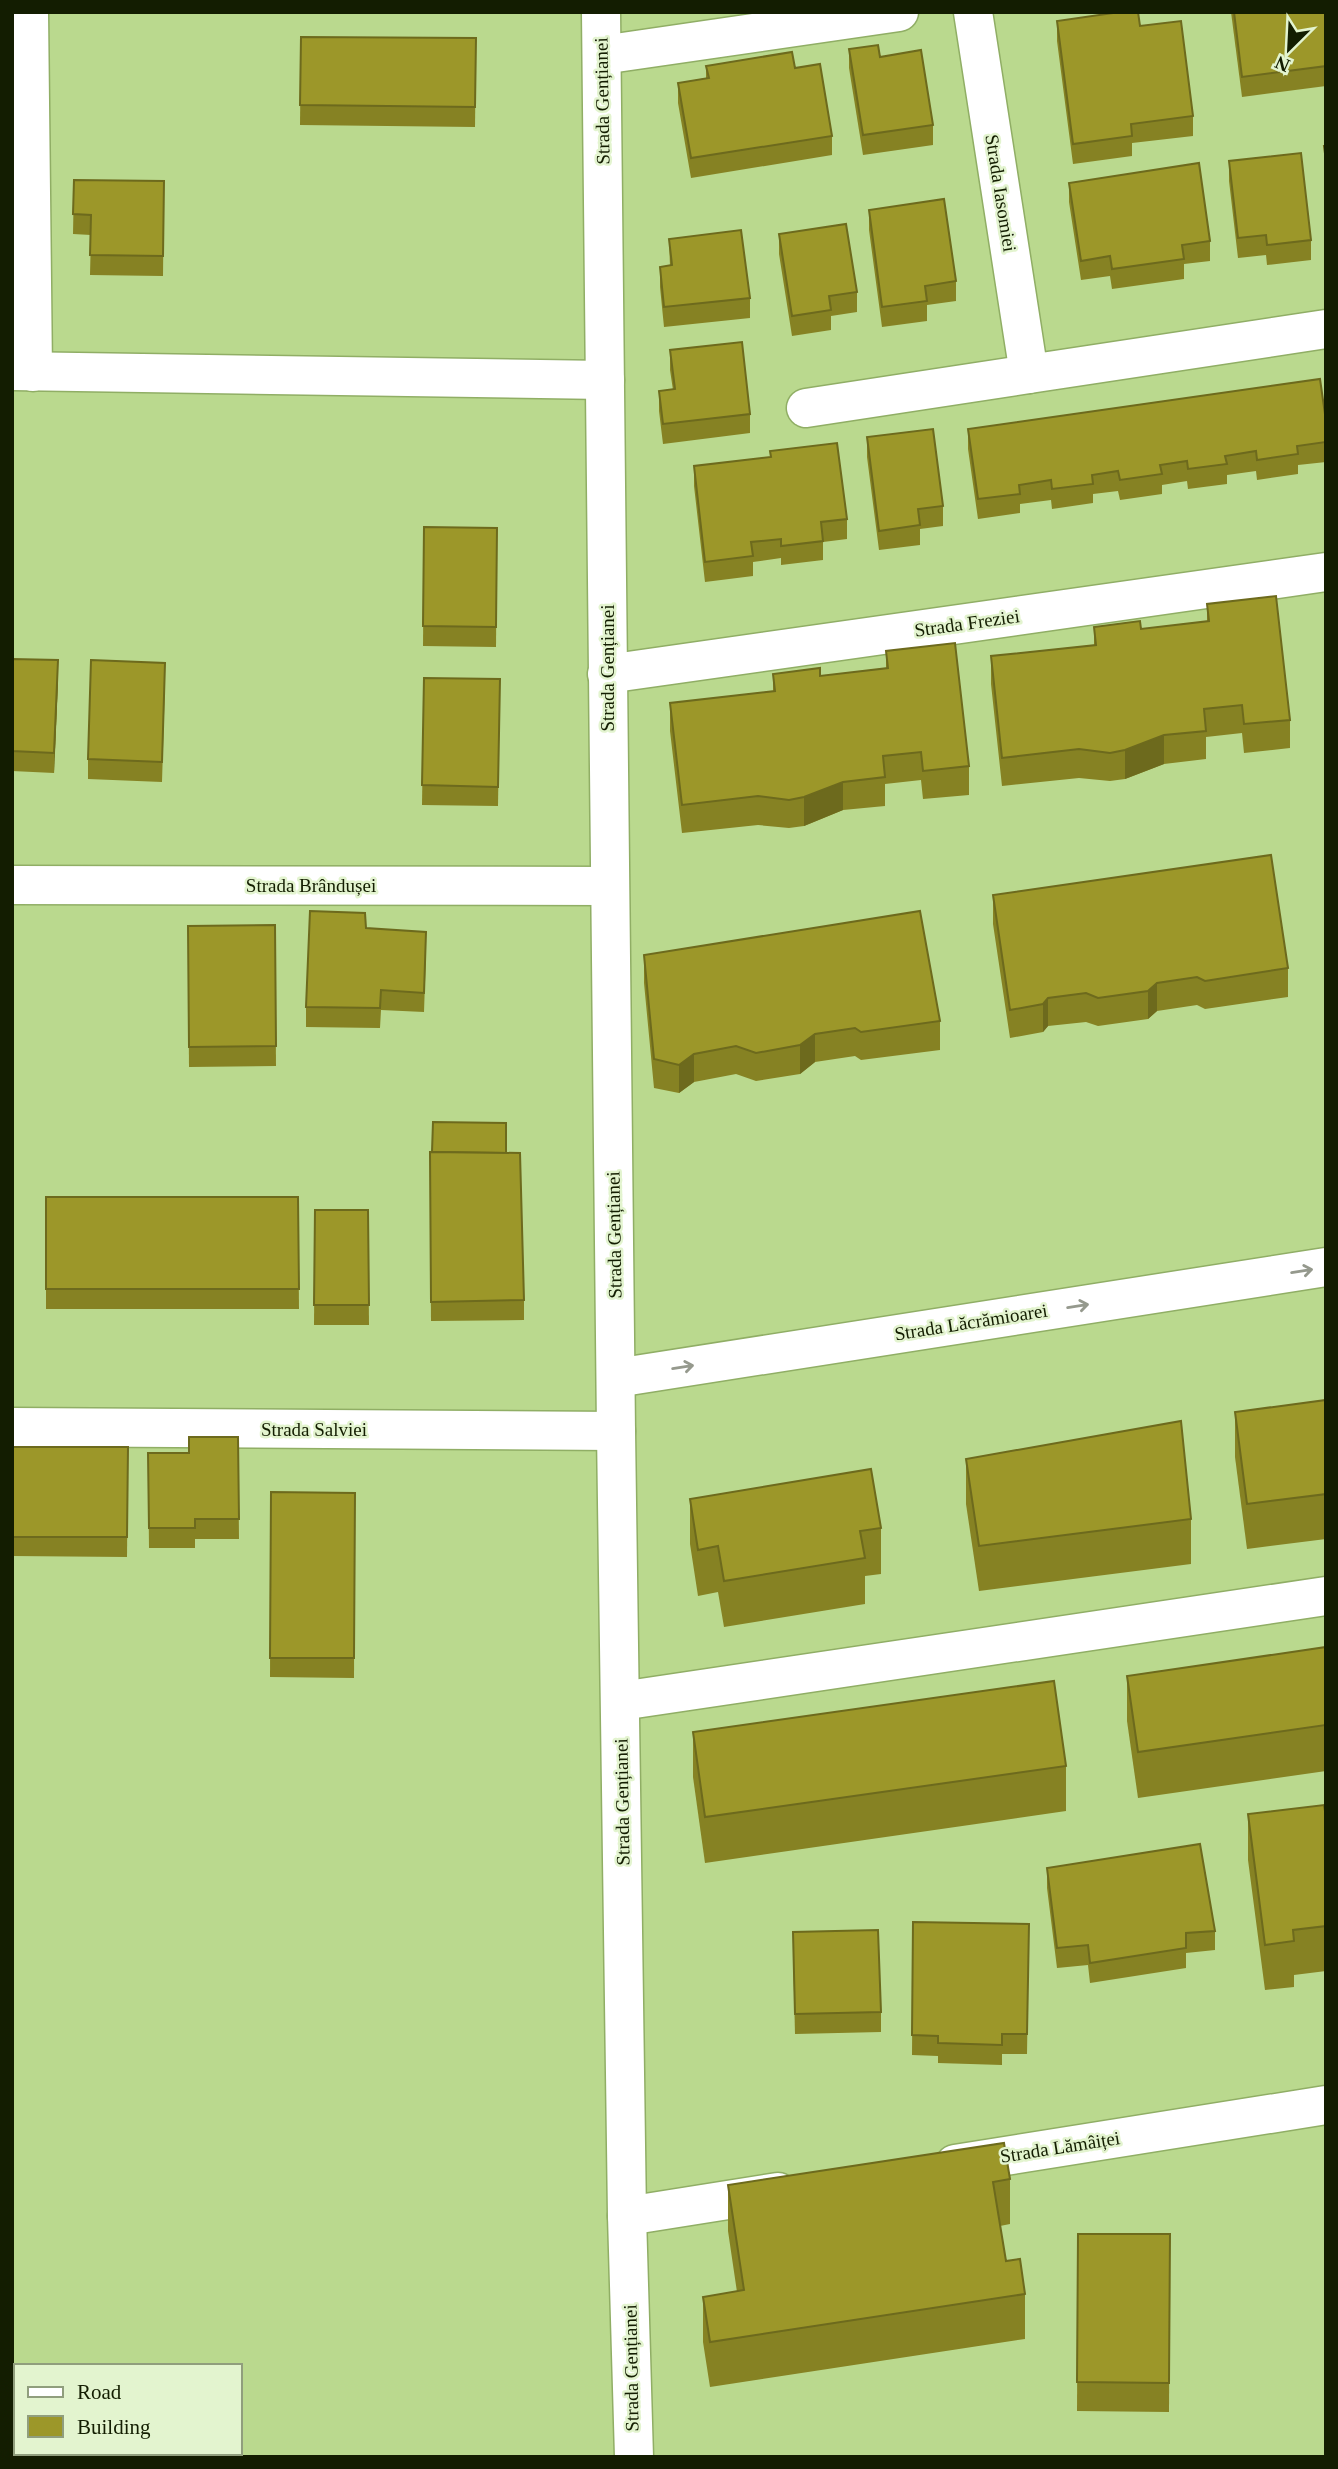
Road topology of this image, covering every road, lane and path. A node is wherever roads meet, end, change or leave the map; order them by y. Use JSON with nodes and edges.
{"nodes":[{"id":1,"x":29,"y":12,"type":"edge"},
{"id":2,"x":601,"y":12,"type":"edge"},
{"id":3,"x":899,"y":12,"type":"edge"},
{"id":4,"x":973,"y":12,"type":"edge"},
{"id":5,"x":602,"y":55,"type":"junction"},
{"id":6,"x":1326,"y":329,"type":"edge"},
{"id":7,"x":23,"y":372,"type":"edge"},
{"id":8,"x":1029,"y":374,"type":"junction"},
{"id":9,"x":605,"y":380,"type":"junction"},
{"id":10,"x":806,"y":408,"type":"dead end"},
{"id":11,"x":1326,"y":572,"type":"edge"},
{"id":12,"x":607,"y":674,"type":"junction"},
{"id":13,"x":12,"y":885,"type":"edge"},
{"id":14,"x":610,"y":886,"type":"junction"},
{"id":15,"x":1326,"y":1267,"type":"edge"},
{"id":16,"x":616,"y":1378,"type":"junction"},
{"id":17,"x":12,"y":1427,"type":"edge"},
{"id":18,"x":617,"y":1431,"type":"junction"},
{"id":19,"x":1326,"y":1596,"type":"edge"},
{"id":20,"x":621,"y":1702,"type":"junction"},
{"id":21,"x":1326,"y":2105,"type":"edge"},
{"id":22,"x":915,"y":2170,"type":"edge"},
{"id":23,"x":806,"y":2188,"type":"edge"},
{"id":24,"x":628,"y":2216,"type":"junction"},
{"id":25,"x":634,"y":2457,"type":"edge"}],
"edges":[{"from":1,"to":7,"type":"street"},
{"from":2,"to":5,"type":"street","name":"Strada Gențianei"},
{"from":3,"to":5,"type":"street"},
{"from":4,"to":8,"type":"street","name":"Strada Iasomiei"},
{"from":5,"to":9,"type":"street","name":"Strada Gențianei"},
{"from":6,"to":8,"type":"street"},
{"from":7,"to":9,"type":"street"},
{"from":8,"to":10,"type":"street"},
{"from":9,"to":12,"type":"street","name":"Strada Gențianei"},
{"from":11,"to":12,"type":"street","name":"Strada Freziei"},
{"from":12,"to":14,"type":"street","name":"Strada Gențianei"},
{"from":13,"to":14,"type":"street","name":"Strada Brândușei"},
{"from":14,"to":16,"type":"street","name":"Strada Gențianei"},
{"from":16,"to":15,"type":"street","name":"Strada Lăcrămioarei","one_way":true},
{"from":16,"to":18,"type":"street","name":"Strada Gențianei"},
{"from":17,"to":18,"type":"street","name":"Strada Salviei"},
{"from":18,"to":20,"type":"street","name":"Strada Gențianei"},
{"from":19,"to":20,"type":"street"},
{"from":20,"to":24,"type":"street","name":"Strada Gențianei"},
{"from":21,"to":22,"type":"street","name":"Strada Lămâiței"},
{"from":23,"to":24,"type":"street"},
{"from":24,"to":25,"type":"street","name":"Strada Gențianei"}]}
